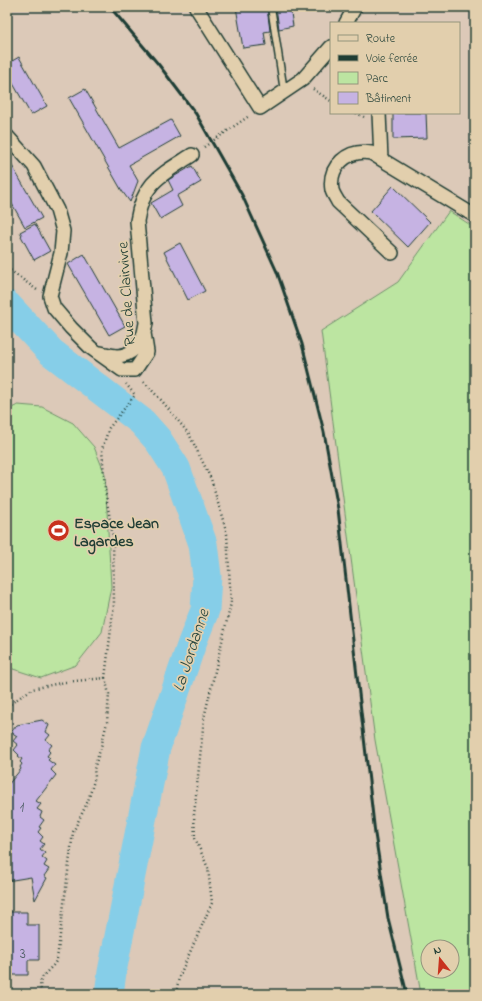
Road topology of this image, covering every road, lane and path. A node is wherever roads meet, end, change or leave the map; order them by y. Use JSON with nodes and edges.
{"nodes":[{"id":1,"x":196,"y":7,"type":"edge"},
{"id":2,"x":271,"y":7,"type":"edge"},
{"id":3,"x":355,"y":7,"type":"edge"},
{"id":4,"x":347,"y":22,"type":"edge"},
{"id":5,"x":330,"y":48,"type":"edge"},
{"id":6,"x":301,"y":80,"type":"junction"},
{"id":7,"x":284,"y":92,"type":"junction"},
{"id":8,"x":330,"y":100,"type":"edge"},
{"id":9,"x":260,"y":108,"type":"junction"},
{"id":10,"x":379,"y":114,"type":"edge"},
{"id":11,"x":7,"y":136,"type":"edge"},
{"id":12,"x":192,"y":154,"type":"joint"},
{"id":13,"x":380,"y":159,"type":"junction"},
{"id":14,"x":475,"y":216,"type":"edge"},
{"id":15,"x":392,"y":253,"type":"dead end"},
{"id":16,"x":7,"y":268,"type":"edge"},
{"id":17,"x":50,"y":296,"type":"junction"},
{"id":18,"x":144,"y":333,"type":"junction"},
{"id":19,"x":100,"y":353,"type":"junction"},
{"id":20,"x":135,"y":370,"type":"junction"},
{"id":21,"x":124,"y":383,"type":"dead end"},
{"id":22,"x":105,"y":678,"type":"junction"},
{"id":23,"x":7,"y":706,"type":"edge"},
{"id":24,"x":42,"y":994,"type":"edge"},
{"id":25,"x":176,"y":994,"type":"edge"}],
"edges":[{"from":1,"to":9,"type":"street"},
{"from":2,"to":7,"type":"lane"},
{"from":3,"to":4,"type":"street"},
{"from":5,"to":6,"type":"street"},
{"from":6,"to":7,"type":"street"},
{"from":6,"to":8,"type":"path"},
{"from":7,"to":9,"type":"street"},
{"from":9,"to":12,"type":"path"},
{"from":10,"to":13,"type":"street"},
{"from":11,"to":17,"type":"street"},
{"from":12,"to":18,"type":"street","name":"Rue de Clairvivre"},
{"from":13,"to":14,"type":"street"},
{"from":13,"to":15,"type":"street"},
{"from":16,"to":17,"type":"path"},
{"from":17,"to":19,"type":"street","name":"Rue de Clairvivre"},
{"from":18,"to":19,"type":"street"},
{"from":18,"to":20,"type":"street","name":"Rue de Clairvivre"},
{"from":19,"to":20,"type":"street","name":"Rue de Clairvivre"},
{"from":20,"to":25,"type":"path"},
{"from":21,"to":22,"type":"path"},
{"from":22,"to":23,"type":"path"},
{"from":22,"to":24,"type":"path"}]}
